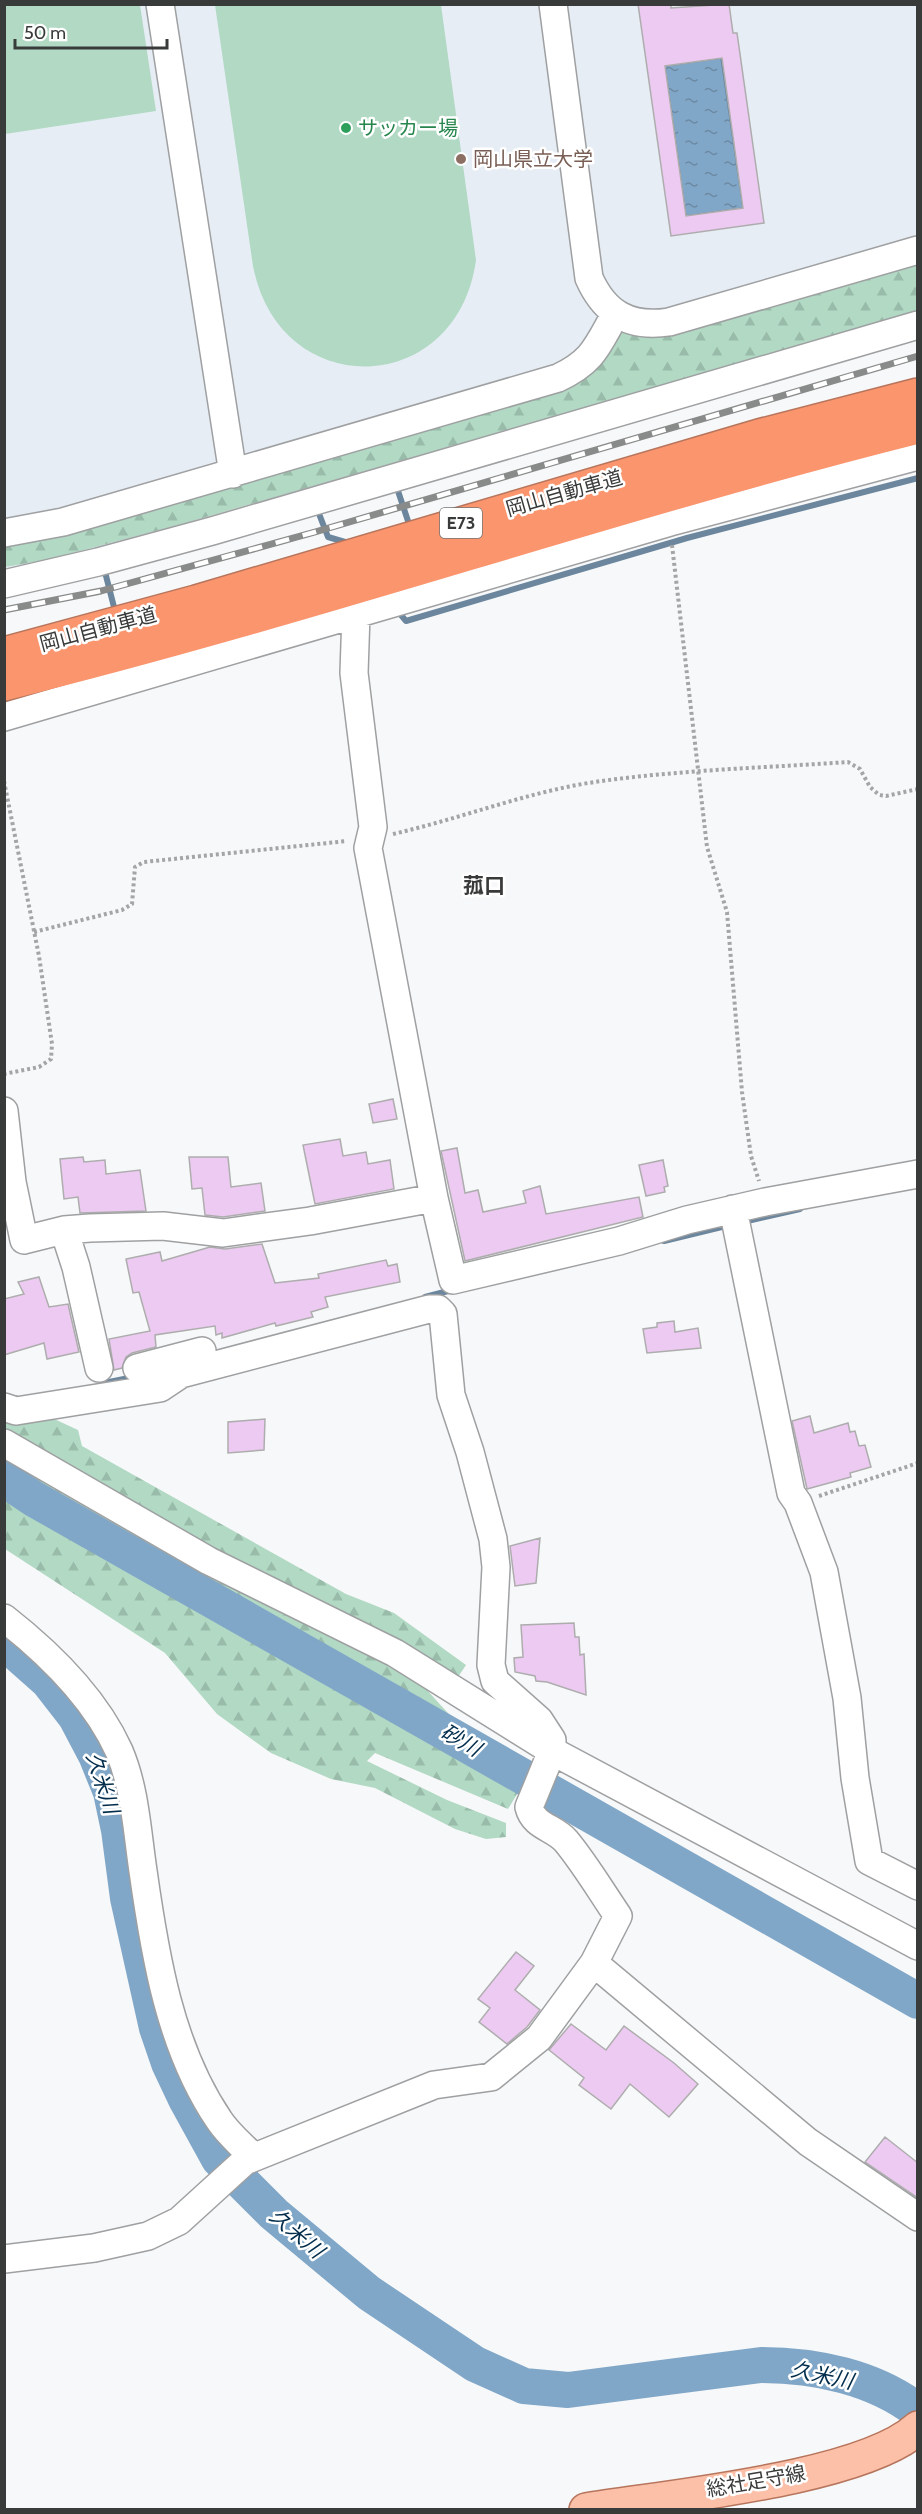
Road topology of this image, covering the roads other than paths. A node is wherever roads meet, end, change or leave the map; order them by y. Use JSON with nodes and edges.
{"nodes":[{"id":1,"x":160,"y":4,"type":"edge"},
{"id":2,"x":553,"y":4,"type":"edge"},
{"id":3,"x":918,"y":250,"type":"edge"},
{"id":4,"x":616,"y":313,"type":"junction"},
{"id":5,"x":918,"y":325,"type":"edge"},
{"id":6,"x":918,"y":395,"type":"edge"},
{"id":7,"x":918,"y":427,"type":"edge"},
{"id":8,"x":918,"y":456,"type":"edge"},
{"id":9,"x":233,"y":474,"type":"junction"},
{"id":10,"x":4,"y":533,"type":"edge"},
{"id":11,"x":4,"y":584,"type":"edge"},
{"id":12,"x":356,"y":614,"type":"junction"},
{"id":13,"x":4,"y":654,"type":"edge"},
{"id":14,"x":4,"y":684,"type":"edge"},
{"id":15,"x":4,"y":717,"type":"edge"},
{"id":16,"x":4,"y":1111,"type":"edge"},
{"id":17,"x":7,"y":1148,"type":"edge"},
{"id":18,"x":918,"y":1174,"type":"edge"},
{"id":19,"x":434,"y":1198,"type":"junction"},
{"id":20,"x":735,"y":1219,"type":"junction"},
{"id":21,"x":64,"y":1230,"type":"junction"},
{"id":22,"x":14,"y":1244,"type":"edge"},
{"id":23,"x":440,"y":1294,"type":"junction"},
{"id":24,"x":99,"y":1368,"type":"dead end"},
{"id":25,"x":137,"y":1368,"type":"dead end"},
{"id":26,"x":4,"y":1407,"type":"edge"},
{"id":27,"x":4,"y":1443,"type":"edge"},
{"id":28,"x":4,"y":1618,"type":"edge"},
{"id":29,"x":549,"y":1760,"type":"junction"},
{"id":30,"x":918,"y":1886,"type":"edge"},
{"id":31,"x":918,"y":1946,"type":"edge"},
{"id":32,"x":594,"y":1963,"type":"junction"},
{"id":33,"x":249,"y":2159,"type":"junction"},
{"id":34,"x":918,"y":2217,"type":"edge"},
{"id":35,"x":4,"y":2259,"type":"edge"},
{"id":36,"x":916,"y":2432,"type":"edge"},
{"id":37,"x":586,"y":2510,"type":"edge"}],
"edges":[{"from":1,"to":9,"type":"street"},
{"from":2,"to":4,"type":"street"},
{"from":3,"to":4,"type":"street"},
{"from":4,"to":9,"type":"street"},
{"from":5,"to":11,"type":"street"},
{"from":6,"to":13,"type":"highway","name":"岡山自動車道","number":"E73"},
{"from":7,"to":14,"type":"highway","name":"岡山自動車道","number":"E73"},
{"from":8,"to":12,"type":"street"},
{"from":9,"to":10,"type":"street"},
{"from":12,"to":15,"type":"street"},
{"from":12,"to":19,"type":"street"},
{"from":16,"to":17,"type":"street"},
{"from":17,"to":22,"type":"street"},
{"from":18,"to":20,"type":"street"},
{"from":19,"to":21,"type":"street"},
{"from":19,"to":23,"type":"street"},
{"from":20,"to":23,"type":"street"},
{"from":20,"to":30,"type":"street"},
{"from":21,"to":22,"type":"street"},
{"from":21,"to":24,"type":"street"},
{"from":23,"to":25,"type":"street"},
{"from":23,"to":26,"type":"street"},
{"from":23,"to":29,"type":"street"},
{"from":27,"to":29,"type":"street"},
{"from":28,"to":33,"type":"street"},
{"from":29,"to":31,"type":"street"},
{"from":29,"to":32,"type":"street"},
{"from":32,"to":33,"type":"street"},
{"from":32,"to":34,"type":"street"},
{"from":33,"to":35,"type":"street"},
{"from":36,"to":37,"type":"main road","name":"総社足守線"}]}
